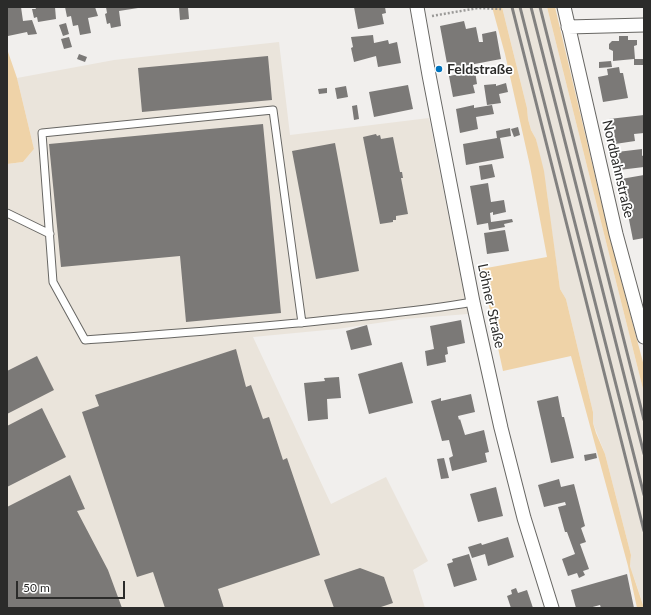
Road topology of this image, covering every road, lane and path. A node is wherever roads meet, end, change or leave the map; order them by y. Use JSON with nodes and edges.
{"nodes":[{"id":1,"x":564,"y":7,"type":"edge"},
{"id":2,"x":501,"y":9,"type":"dead end"},
{"id":3,"x":418,"y":12,"type":"edge"},
{"id":4,"x":644,"y":24,"type":"edge"},
{"id":5,"x":568,"y":27,"type":"junction"},
{"id":6,"x":7,"y":213,"type":"edge"},
{"id":7,"x":50,"y":234,"type":"junction"},
{"id":8,"x":473,"y":302,"type":"junction"},
{"id":9,"x":302,"y":323,"type":"junction"},
{"id":10,"x":644,"y":337,"type":"edge"},
{"id":11,"x":552,"y":608,"type":"edge"}],
"edges":[{"from":1,"to":5,"type":"street","name":"Nordbahnstraße"},
{"from":2,"to":3,"type":"path"},
{"from":3,"to":8,"type":"street","name":"Löhner Straße"},
{"from":4,"to":5,"type":"street"},
{"from":5,"to":10,"type":"street","name":"Nordbahnstraße"},
{"from":6,"to":7,"type":"lane"},
{"from":7,"to":9,"type":"lane"},
{"from":7,"to":9,"type":"lane"},
{"from":8,"to":9,"type":"lane"},
{"from":8,"to":11,"type":"street","name":"Löhner Straße"}]}
